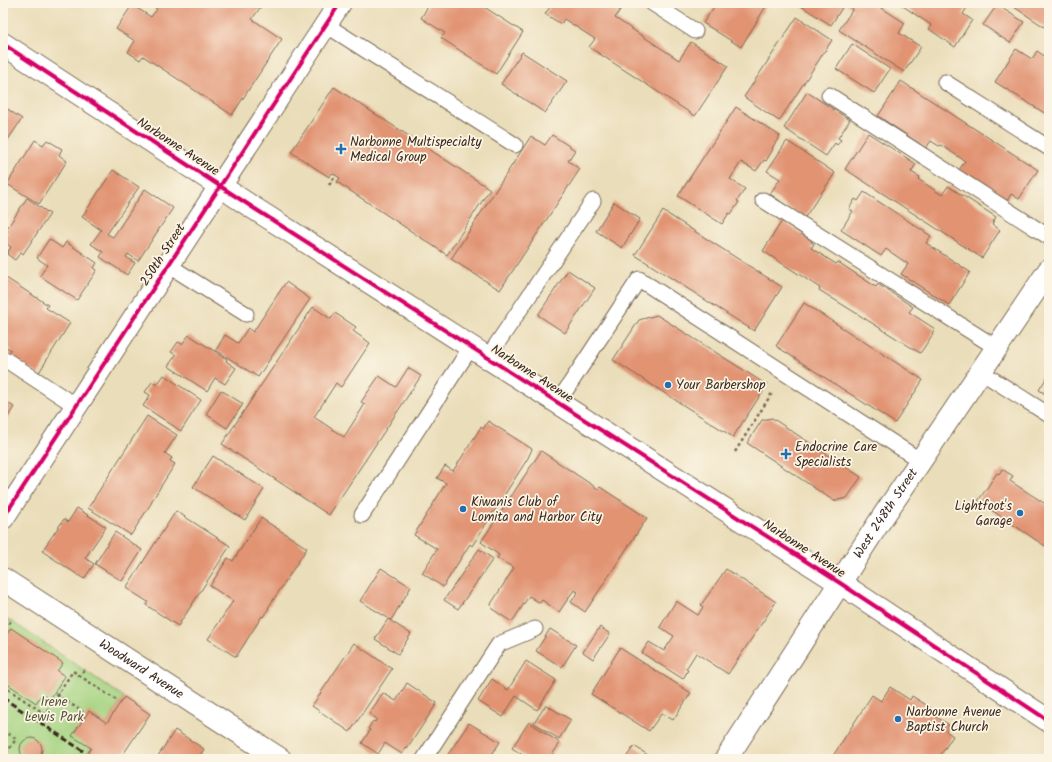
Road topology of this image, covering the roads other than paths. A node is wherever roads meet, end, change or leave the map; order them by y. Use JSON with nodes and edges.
{"nodes":[{"id":1,"x":340,"y":3,"type":"edge"},
{"id":2,"x":652,"y":3,"type":"edge"},
{"id":3,"x":326,"y":25,"type":"junction"},
{"id":4,"x":694,"y":31,"type":"dead end"},
{"id":5,"x":3,"y":44,"type":"edge"},
{"id":6,"x":945,"y":82,"type":"dead end"},
{"id":7,"x":829,"y":96,"type":"dead end"},
{"id":8,"x":515,"y":145,"type":"dead end"},
{"id":9,"x":1049,"y":148,"type":"edge"},
{"id":10,"x":220,"y":186,"type":"junction"},
{"id":11,"x":763,"y":200,"type":"dead end"},
{"id":12,"x":593,"y":201,"type":"dead end"},
{"id":13,"x":1049,"y":237,"type":"edge"},
{"id":14,"x":168,"y":265,"type":"junction"},
{"id":15,"x":1049,"y":270,"type":"edge"},
{"id":16,"x":246,"y":314,"type":"dead end"},
{"id":17,"x":996,"y":348,"type":"junction"},
{"id":18,"x":480,"y":352,"type":"junction"},
{"id":19,"x":3,"y":358,"type":"edge"},
{"id":20,"x":981,"y":372,"type":"junction"},
{"id":21,"x":558,"y":402,"type":"junction"},
{"id":22,"x":76,"y":406,"type":"junction"},
{"id":23,"x":1049,"y":415,"type":"edge"},
{"id":24,"x":921,"y":461,"type":"junction"},
{"id":25,"x":362,"y":515,"type":"dead end"},
{"id":26,"x":3,"y":518,"type":"edge"},
{"id":27,"x":3,"y":578,"type":"edge"},
{"id":28,"x":840,"y":583,"type":"junction"},
{"id":29,"x":535,"y":629,"type":"dead end"},
{"id":30,"x":1049,"y":721,"type":"edge"},
{"id":31,"x":280,"y":759,"type":"edge"},
{"id":32,"x":424,"y":759,"type":"edge"},
{"id":33,"x":726,"y":759,"type":"edge"}],
"edges":[{"from":1,"to":3,"type":"street","name":"250th Street"},
{"from":2,"to":4,"type":"lane"},
{"from":3,"to":8,"type":"lane"},
{"from":3,"to":10,"type":"street","name":"250th Street"},
{"from":5,"to":10,"type":"street","name":"Narbonne Avenue"},
{"from":6,"to":9,"type":"lane"},
{"from":7,"to":13,"type":"lane"},
{"from":10,"to":14,"type":"street","name":"250th Street"},
{"from":10,"to":18,"type":"street","name":"Narbonne Avenue"},
{"from":11,"to":17,"type":"lane"},
{"from":12,"to":18,"type":"lane"},
{"from":14,"to":16,"type":"lane"},
{"from":14,"to":22,"type":"street","name":"250th Street"},
{"from":15,"to":17,"type":"street","name":"West 248th Street"},
{"from":17,"to":20,"type":"street","name":"West 248th Street"},
{"from":18,"to":21,"type":"street","name":"Narbonne Avenue"},
{"from":18,"to":25,"type":"lane"},
{"from":19,"to":22,"type":"lane"},
{"from":20,"to":23,"type":"lane"},
{"from":20,"to":24,"type":"street","name":"West 248th Street"},
{"from":21,"to":24,"type":"lane"},
{"from":21,"to":28,"type":"street","name":"Narbonne Avenue"},
{"from":22,"to":26,"type":"street","name":"250th Street"},
{"from":24,"to":28,"type":"street","name":"West 248th Street"},
{"from":27,"to":31,"type":"street","name":"Woodward Avenue"},
{"from":28,"to":30,"type":"street","name":"Narbonne Avenue"},
{"from":28,"to":33,"type":"street","name":"West 248th Street"},
{"from":29,"to":32,"type":"lane"}]}
